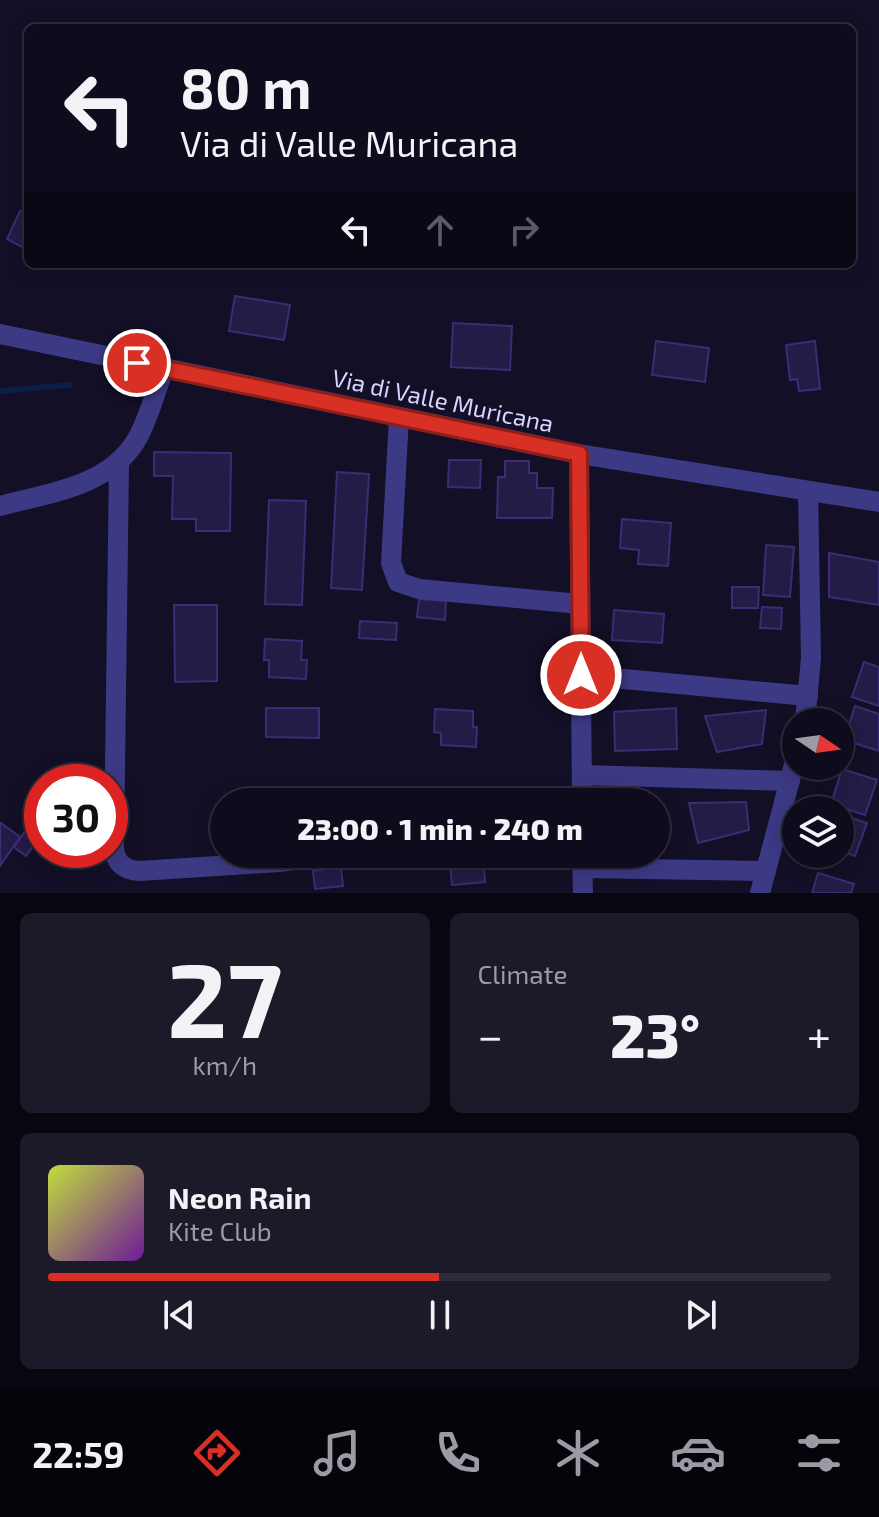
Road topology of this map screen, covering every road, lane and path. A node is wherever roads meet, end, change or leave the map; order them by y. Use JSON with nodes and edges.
{"nodes":[{"id":1,"x":0,"y":334,"type":"edge"},
{"id":2,"x":164,"y":369,"type":"junction"},
{"id":3,"x":399,"y":417,"type":"junction"},
{"id":4,"x":579,"y":454,"type":"junction"},
{"id":5,"x":119,"y":462,"type":"junction"},
{"id":6,"x":808,"y":491,"type":"junction"},
{"id":7,"x":879,"y":502,"type":"edge"},
{"id":8,"x":0,"y":506,"type":"edge"},
{"id":9,"x":580,"y":604,"type":"junction"},
{"id":10,"x":581,"y":675,"type":"junction"},
{"id":11,"x":808,"y":696,"type":"junction"},
{"id":12,"x":807,"y":708,"type":"edge"},
{"id":13,"x":582,"y":775,"type":"junction"},
{"id":14,"x":790,"y":781,"type":"joint"},
{"id":15,"x":582,"y":788,"type":"edge"},
{"id":16,"x":210,"y":866,"type":"edge"},
{"id":17,"x":670,"y":866,"type":"edge"},
{"id":18,"x":582,"y":868,"type":"edge"},
{"id":19,"x":766,"y":871,"type":"junction"},
{"id":20,"x":583,"y":893,"type":"edge"},
{"id":21,"x":760,"y":893,"type":"edge"}],
"edges":[{"from":1,"to":2,"type":"street","name":"Via di Valle Muricana"},
{"from":2,"to":3,"type":"street","name":"Via di Valle Muricana"},
{"from":2,"to":5,"type":"street"},
{"from":3,"to":4,"type":"street","name":"Via di Valle Muricana"},
{"from":3,"to":9,"type":"street"},
{"from":4,"to":6,"type":"street","name":"Via di Valle Muricana"},
{"from":4,"to":9,"type":"street"},
{"from":5,"to":8,"type":"street"},
{"from":5,"to":16,"type":"street"},
{"from":6,"to":7,"type":"street","name":"Via di Valle Muricana"},
{"from":6,"to":11,"type":"street"},
{"from":9,"to":10,"type":"street"},
{"from":10,"to":11,"type":"street"},
{"from":10,"to":13,"type":"street"},
{"from":11,"to":12,"type":"street"},
{"from":13,"to":14,"type":"street"},
{"from":13,"to":15,"type":"street"},
{"from":14,"to":19,"type":"street"},
{"from":17,"to":19,"type":"street"},
{"from":18,"to":20,"type":"street"},
{"from":19,"to":21,"type":"street"}]}
